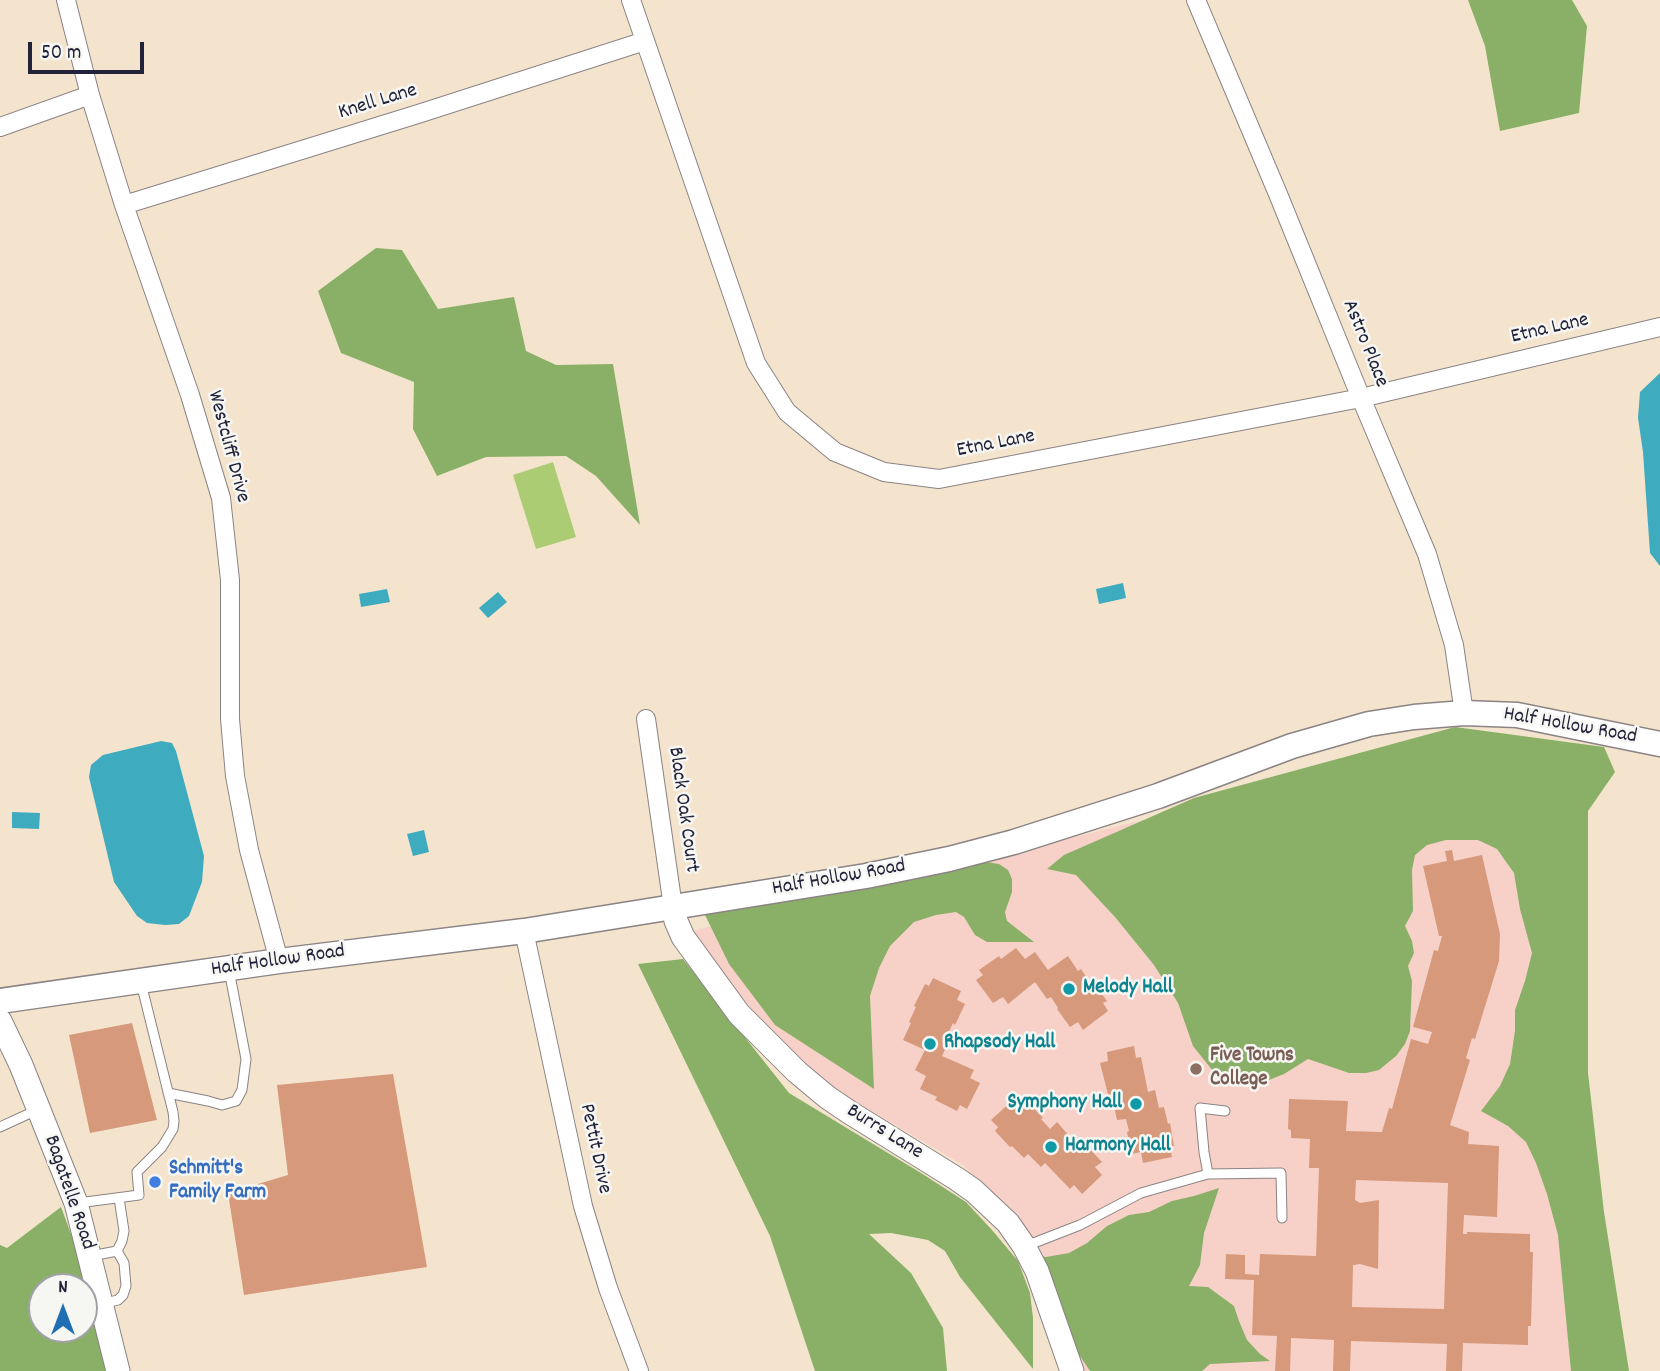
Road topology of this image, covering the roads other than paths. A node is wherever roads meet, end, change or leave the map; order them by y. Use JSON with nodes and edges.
{"nodes":[{"id":1,"x":66,"y":0,"type":"edge"},
{"id":2,"x":631,"y":0,"type":"edge"},
{"id":3,"x":1196,"y":0,"type":"edge"},
{"id":4,"x":645,"y":41,"type":"junction"},
{"id":5,"x":90,"y":95,"type":"junction"},
{"id":6,"x":0,"y":127,"type":"edge"},
{"id":7,"x":124,"y":205,"type":"junction"},
{"id":8,"x":1660,"y":327,"type":"edge"},
{"id":9,"x":1361,"y":398,"type":"junction"},
{"id":10,"x":1464,"y":713,"type":"junction"},
{"id":11,"x":646,"y":719,"type":"dead end"},
{"id":12,"x":1660,"y":744,"type":"edge"},
{"id":13,"x":673,"y":907,"type":"junction"},
{"id":14,"x":524,"y":930,"type":"junction"},
{"id":15,"x":279,"y":961,"type":"junction"},
{"id":16,"x":228,"y":968,"type":"junction"},
{"id":17,"x":140,"y":982,"type":"junction"},
{"id":18,"x":0,"y":1001,"type":"edge"},
{"id":19,"x":0,"y":1021,"type":"edge"},
{"id":20,"x":168,"y":1093,"type":"junction"},
{"id":21,"x":39,"y":1110,"type":"junction"},
{"id":22,"x":1225,"y":1111,"type":"dead end"},
{"id":23,"x":0,"y":1127,"type":"edge"},
{"id":24,"x":1208,"y":1174,"type":"junction"},
{"id":25,"x":118,"y":1198,"type":"junction"},
{"id":26,"x":76,"y":1203,"type":"junction"},
{"id":27,"x":1282,"y":1218,"type":"dead end"},
{"id":28,"x":1024,"y":1247,"type":"junction"},
{"id":29,"x":117,"y":1251,"type":"junction"},
{"id":30,"x":89,"y":1256,"type":"junction"},
{"id":31,"x":101,"y":1304,"type":"junction"},
{"id":32,"x":118,"y":1371,"type":"edge"},
{"id":33,"x":639,"y":1371,"type":"edge"},
{"id":34,"x":1072,"y":1371,"type":"edge"}],
"edges":[{"from":1,"to":5,"type":"street","name":"Westcliff Drive"},
{"from":2,"to":4,"type":"street","name":"Etna Lane"},
{"from":3,"to":9,"type":"street","name":"Astro Place"},
{"from":4,"to":7,"type":"street","name":"Knell Lane"},
{"from":4,"to":9,"type":"street","name":"Etna Lane"},
{"from":5,"to":6,"type":"street"},
{"from":5,"to":7,"type":"street","name":"Westcliff Drive"},
{"from":7,"to":15,"type":"street","name":"Westcliff Drive"},
{"from":8,"to":9,"type":"street","name":"Etna Lane"},
{"from":9,"to":10,"type":"street","name":"Astro Place"},
{"from":10,"to":12,"type":"main road","name":"Half Hollow Road"},
{"from":10,"to":13,"type":"main road","name":"Half Hollow Road"},
{"from":11,"to":13,"type":"street","name":"Black Oak Court"},
{"from":13,"to":14,"type":"main road","name":"Half Hollow Road"},
{"from":13,"to":28,"type":"street","name":"Burrs Lane"},
{"from":14,"to":15,"type":"main road","name":"Half Hollow Road"},
{"from":14,"to":33,"type":"street","name":"Pettit Drive"},
{"from":15,"to":16,"type":"main road","name":"Half Hollow Road"},
{"from":16,"to":17,"type":"main road","name":"Half Hollow Road"},
{"from":16,"to":20,"type":"lane"},
{"from":17,"to":18,"type":"main road","name":"Half Hollow Road"},
{"from":17,"to":20,"type":"lane"},
{"from":19,"to":21,"type":"street","name":"Bagatelle Road"},
{"from":20,"to":25,"type":"lane"},
{"from":21,"to":23,"type":"lane"},
{"from":21,"to":26,"type":"street","name":"Bagatelle Road"},
{"from":22,"to":24,"type":"lane"},
{"from":24,"to":27,"type":"lane"},
{"from":24,"to":28,"type":"lane"},
{"from":25,"to":26,"type":"lane"},
{"from":25,"to":29,"type":"lane"},
{"from":26,"to":30,"type":"street","name":"Bagatelle Road"},
{"from":28,"to":34,"type":"street","name":"Burrs Lane"},
{"from":29,"to":30,"type":"lane"},
{"from":29,"to":31,"type":"lane"},
{"from":30,"to":31,"type":"street","name":"Bagatelle Road"},
{"from":31,"to":32,"type":"street","name":"Bagatelle Road"}]}
